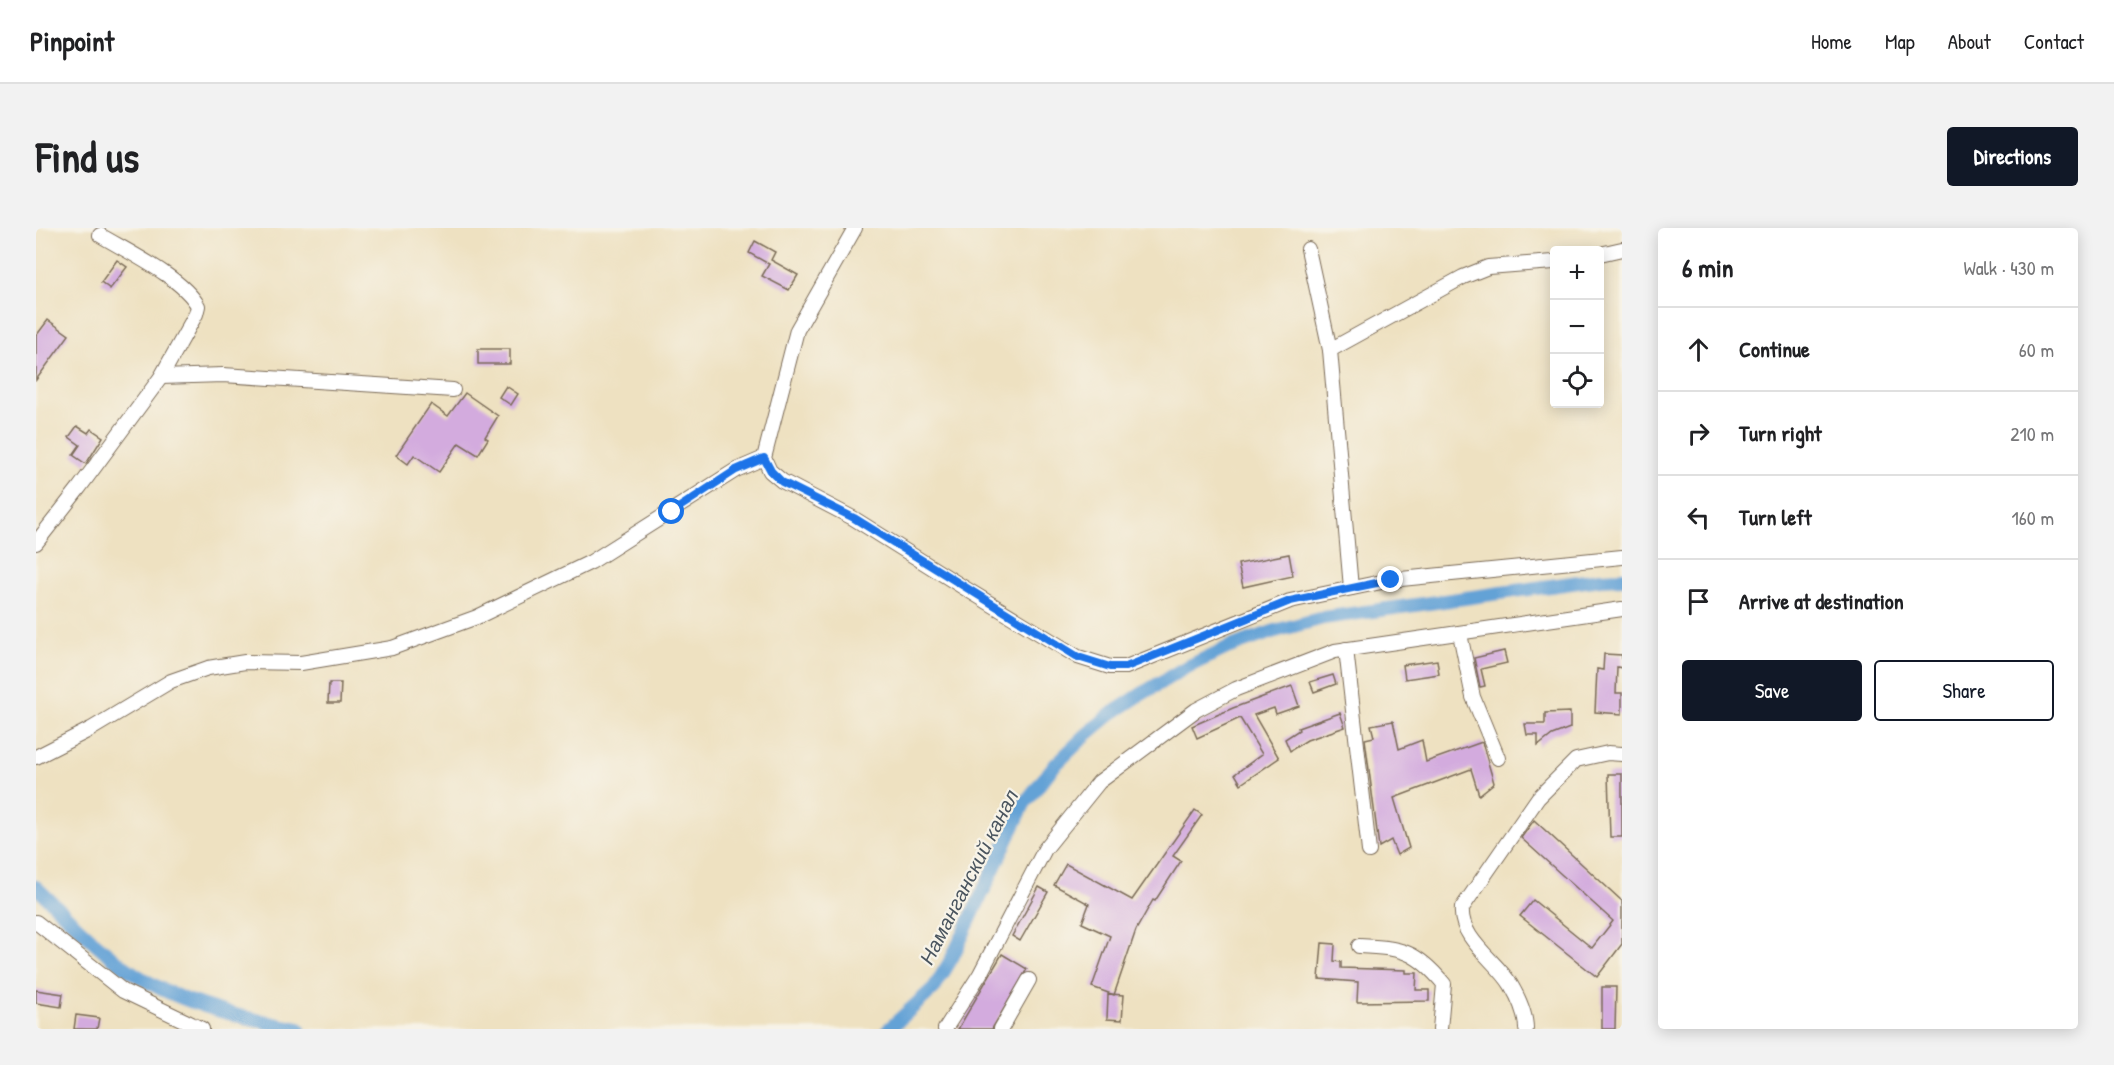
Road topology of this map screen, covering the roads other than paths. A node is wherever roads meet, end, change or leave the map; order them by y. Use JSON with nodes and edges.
{"nodes":[{"id":1,"x":855,"y":228,"type":"edge"},
{"id":2,"x":100,"y":235,"type":"dead end"},
{"id":3,"x":1308,"y":249,"type":"dead end"},
{"id":4,"x":1622,"y":249,"type":"edge"},
{"id":5,"x":1604,"y":253,"type":"edge"},
{"id":6,"x":1550,"y":262,"type":"edge"},
{"id":7,"x":1330,"y":350,"type":"junction"},
{"id":8,"x":161,"y":377,"type":"junction"},
{"id":9,"x":453,"y":390,"type":"dead end"},
{"id":10,"x":764,"y":458,"type":"junction"},
{"id":11,"x":36,"y":543,"type":"edge"},
{"id":12,"x":1622,"y":557,"type":"edge"},
{"id":13,"x":1351,"y":588,"type":"junction"},
{"id":14,"x":1622,"y":609,"type":"edge"},
{"id":15,"x":1460,"y":634,"type":"junction"},
{"id":16,"x":1346,"y":649,"type":"junction"},
{"id":17,"x":1622,"y":754,"type":"edge"},
{"id":18,"x":36,"y":757,"type":"edge"},
{"id":19,"x":1498,"y":758,"type":"dead end"},
{"id":20,"x":1369,"y":851,"type":"dead end"},
{"id":21,"x":36,"y":922,"type":"edge"},
{"id":22,"x":1359,"y":946,"type":"dead end"},
{"id":23,"x":1029,"y":980,"type":"dead end"},
{"id":24,"x":202,"y":1029,"type":"edge"},
{"id":25,"x":945,"y":1029,"type":"edge"},
{"id":26,"x":1001,"y":1029,"type":"edge"},
{"id":27,"x":1440,"y":1029,"type":"edge"},
{"id":28,"x":1526,"y":1029,"type":"edge"}],
"edges":[{"from":1,"to":10,"type":"street"},
{"from":2,"to":8,"type":"street"},
{"from":3,"to":7,"type":"street"},
{"from":4,"to":5,"type":"street"},
{"from":6,"to":7,"type":"street"},
{"from":7,"to":13,"type":"street"},
{"from":8,"to":9,"type":"street"},
{"from":8,"to":11,"type":"street"},
{"from":10,"to":13,"type":"street"},
{"from":10,"to":18,"type":"street"},
{"from":12,"to":13,"type":"street"},
{"from":14,"to":15,"type":"street"},
{"from":15,"to":16,"type":"street"},
{"from":15,"to":19,"type":"street"},
{"from":16,"to":20,"type":"street"},
{"from":16,"to":25,"type":"street"},
{"from":17,"to":28,"type":"street"},
{"from":21,"to":24,"type":"street"},
{"from":22,"to":27,"type":"street"},
{"from":23,"to":26,"type":"street"}]}
